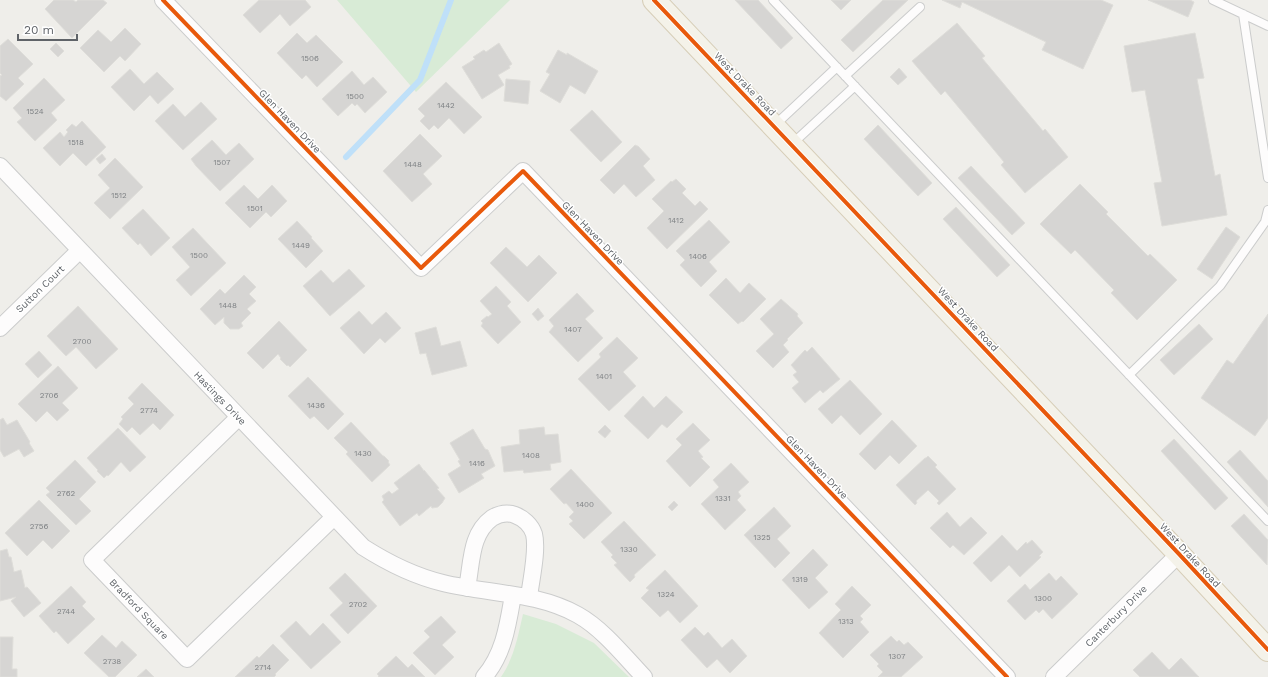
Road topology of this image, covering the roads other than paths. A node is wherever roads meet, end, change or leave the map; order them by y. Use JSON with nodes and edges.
{"nodes":[{"id":1,"x":163,"y":0,"type":"edge"},
{"id":2,"x":654,"y":0,"type":"edge"},
{"id":3,"x":773,"y":0,"type":"edge"},
{"id":4,"x":1212,"y":0,"type":"edge"},
{"id":5,"x":920,"y":7,"type":"dead end"},
{"id":6,"x":1243,"y":14,"type":"junction"},
{"id":7,"x":1268,"y":26,"type":"edge"},
{"id":8,"x":837,"y":67,"type":"junction"},
{"id":9,"x":845,"y":76,"type":"junction"},
{"id":10,"x":855,"y":86,"type":"junction"},
{"id":11,"x":774,"y":126,"type":"junction"},
{"id":12,"x":792,"y":145,"type":"junction"},
{"id":13,"x":0,"y":166,"type":"edge"},
{"id":14,"x":1268,"y":178,"type":"edge"},
{"id":15,"x":1268,"y":210,"type":"edge"},
{"id":16,"x":80,"y":250,"type":"junction"},
{"id":17,"x":0,"y":328,"type":"edge"},
{"id":18,"x":1128,"y":375,"type":"junction"},
{"id":19,"x":239,"y":417,"type":"junction"},
{"id":20,"x":334,"y":517,"type":"junction"},
{"id":21,"x":1268,"y":521,"type":"edge"},
{"id":22,"x":1179,"y":554,"type":"junction"},
{"id":23,"x":468,"y":588,"type":"junction"},
{"id":24,"x":521,"y":596,"type":"junction"},
{"id":25,"x":1268,"y":650,"type":"edge"},
{"id":26,"x":484,"y":677,"type":"edge"},
{"id":27,"x":644,"y":677,"type":"edge"},
{"id":28,"x":1007,"y":677,"type":"edge"},
{"id":29,"x":1054,"y":677,"type":"edge"}],
"edges":[{"from":1,"to":28,"type":"street","name":"Glen Haven Drive"},
{"from":2,"to":11,"type":"main road","name":"West Drake Road"},
{"from":3,"to":8,"type":"lane"},
{"from":4,"to":6,"type":"lane"},
{"from":5,"to":9,"type":"lane"},
{"from":6,"to":7,"type":"lane"},
{"from":6,"to":14,"type":"lane"},
{"from":8,"to":9,"type":"lane"},
{"from":8,"to":11,"type":"lane"},
{"from":9,"to":10,"type":"lane"},
{"from":10,"to":12,"type":"lane"},
{"from":10,"to":18,"type":"lane"},
{"from":11,"to":12,"type":"main road","name":"West Drake Road"},
{"from":12,"to":22,"type":"main road","name":"West Drake Road"},
{"from":13,"to":16,"type":"street","name":"Hastings Drive"},
{"from":15,"to":18,"type":"lane"},
{"from":16,"to":17,"type":"street","name":"Sutton Court"},
{"from":16,"to":19,"type":"street","name":"Hastings Drive"},
{"from":18,"to":21,"type":"lane"},
{"from":19,"to":20,"type":"street","name":"Hastings Drive"},
{"from":19,"to":20,"type":"street","name":"Bradford Square"},
{"from":20,"to":23,"type":"street","name":"Hastings Drive"},
{"from":22,"to":25,"type":"main road","name":"West Drake Road"},
{"from":22,"to":29,"type":"street","name":"Canterbury Drive"},
{"from":23,"to":24,"type":"street","name":"Hastings Drive"},
{"from":23,"to":24,"type":"street"},
{"from":24,"to":26,"type":"street"},
{"from":24,"to":27,"type":"street","name":"Hastings Drive"}]}
